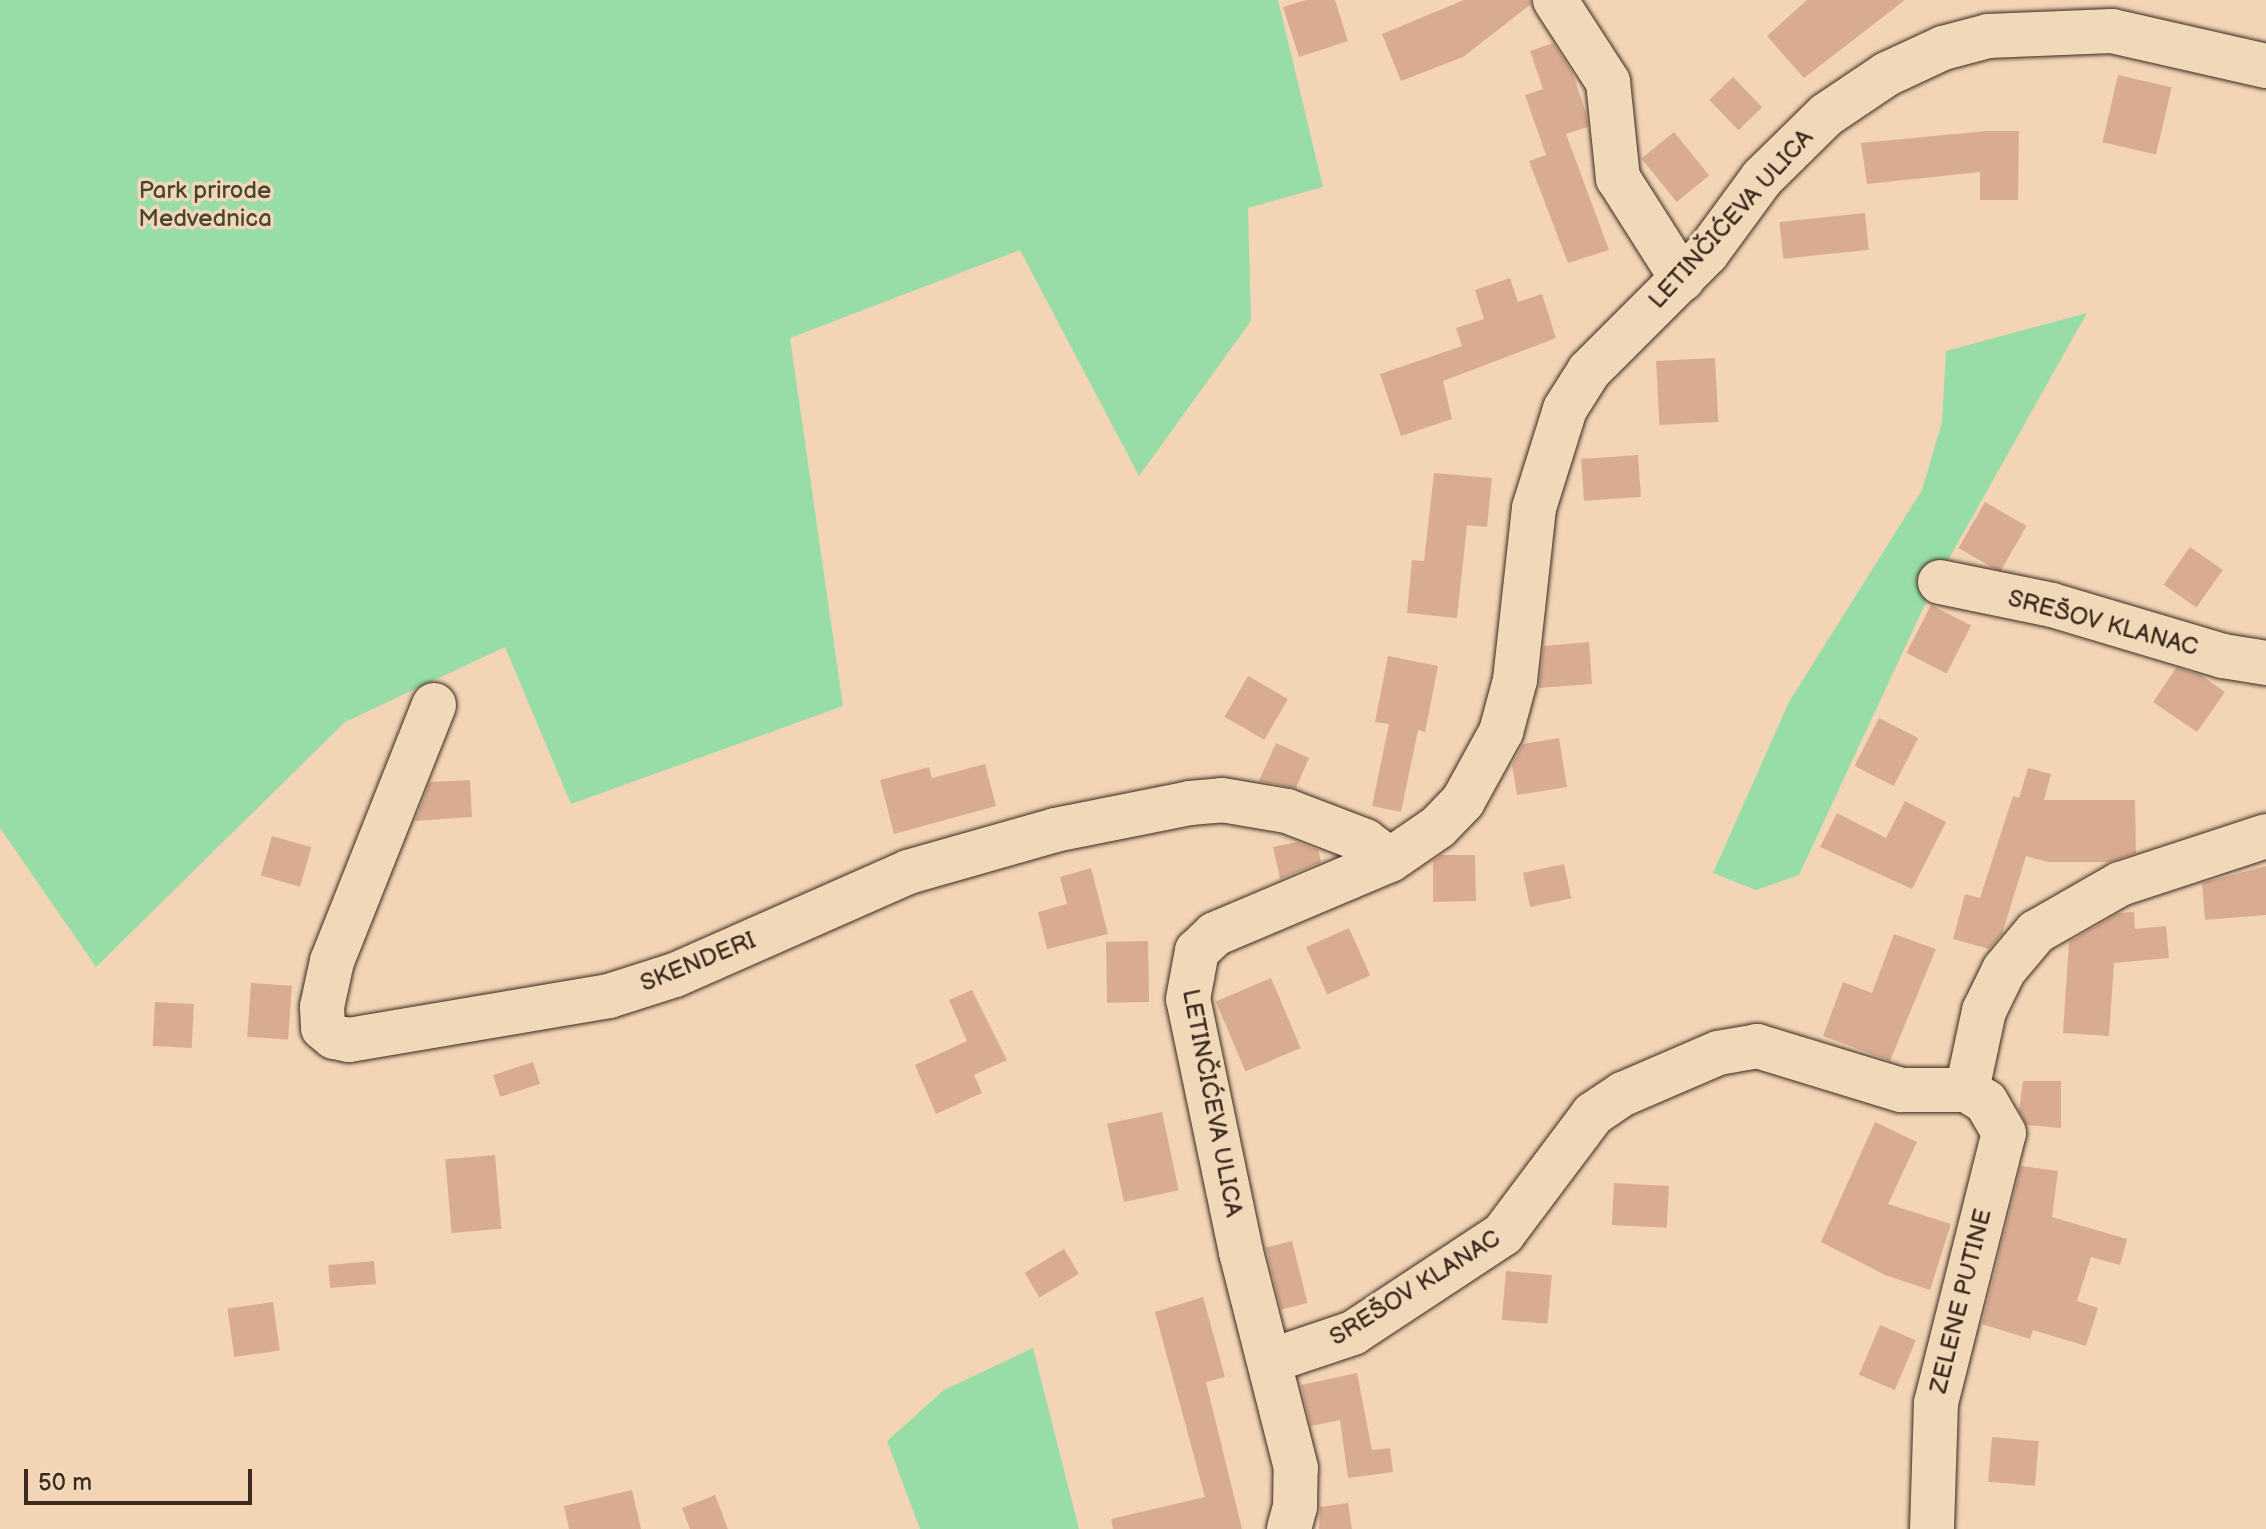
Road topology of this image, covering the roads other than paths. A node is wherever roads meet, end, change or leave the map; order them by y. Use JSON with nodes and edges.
{"nodes":[{"id":1,"x":1555,"y":0,"type":"edge"},
{"id":2,"x":2266,"y":66,"type":"edge"},
{"id":3,"x":1682,"y":279,"type":"junction"},
{"id":4,"x":1940,"y":582,"type":"dead end"},
{"id":5,"x":2266,"y":663,"type":"edge"},
{"id":6,"x":434,"y":705,"type":"dead end"},
{"id":7,"x":2266,"y":836,"type":"edge"},
{"id":8,"x":1390,"y":860,"type":"junction"},
{"id":9,"x":1967,"y":1090,"type":"junction"},
{"id":10,"x":1270,"y":1361,"type":"junction"},
{"id":11,"x":1289,"y":1529,"type":"edge"},
{"id":12,"x":1932,"y":1529,"type":"edge"}],
"edges":[{"from":1,"to":3,"type":"street"},
{"from":2,"to":3,"type":"street","name":"LETINČIĆEVA ULICA"},
{"from":3,"to":8,"type":"street","name":"LETINČIĆEVA ULICA"},
{"from":4,"to":5,"type":"street","name":"SREŠOV KLANAC"},
{"from":6,"to":8,"type":"street","name":"SKENDERI"},
{"from":7,"to":9,"type":"street"},
{"from":8,"to":10,"type":"street","name":"LETINČIĆEVA ULICA"},
{"from":9,"to":10,"type":"street","name":"SREŠOV KLANAC"},
{"from":9,"to":12,"type":"street","name":"ZELENE PUTINE"},
{"from":10,"to":11,"type":"street","name":"LETINČIĆEVA ULICA"}]}
